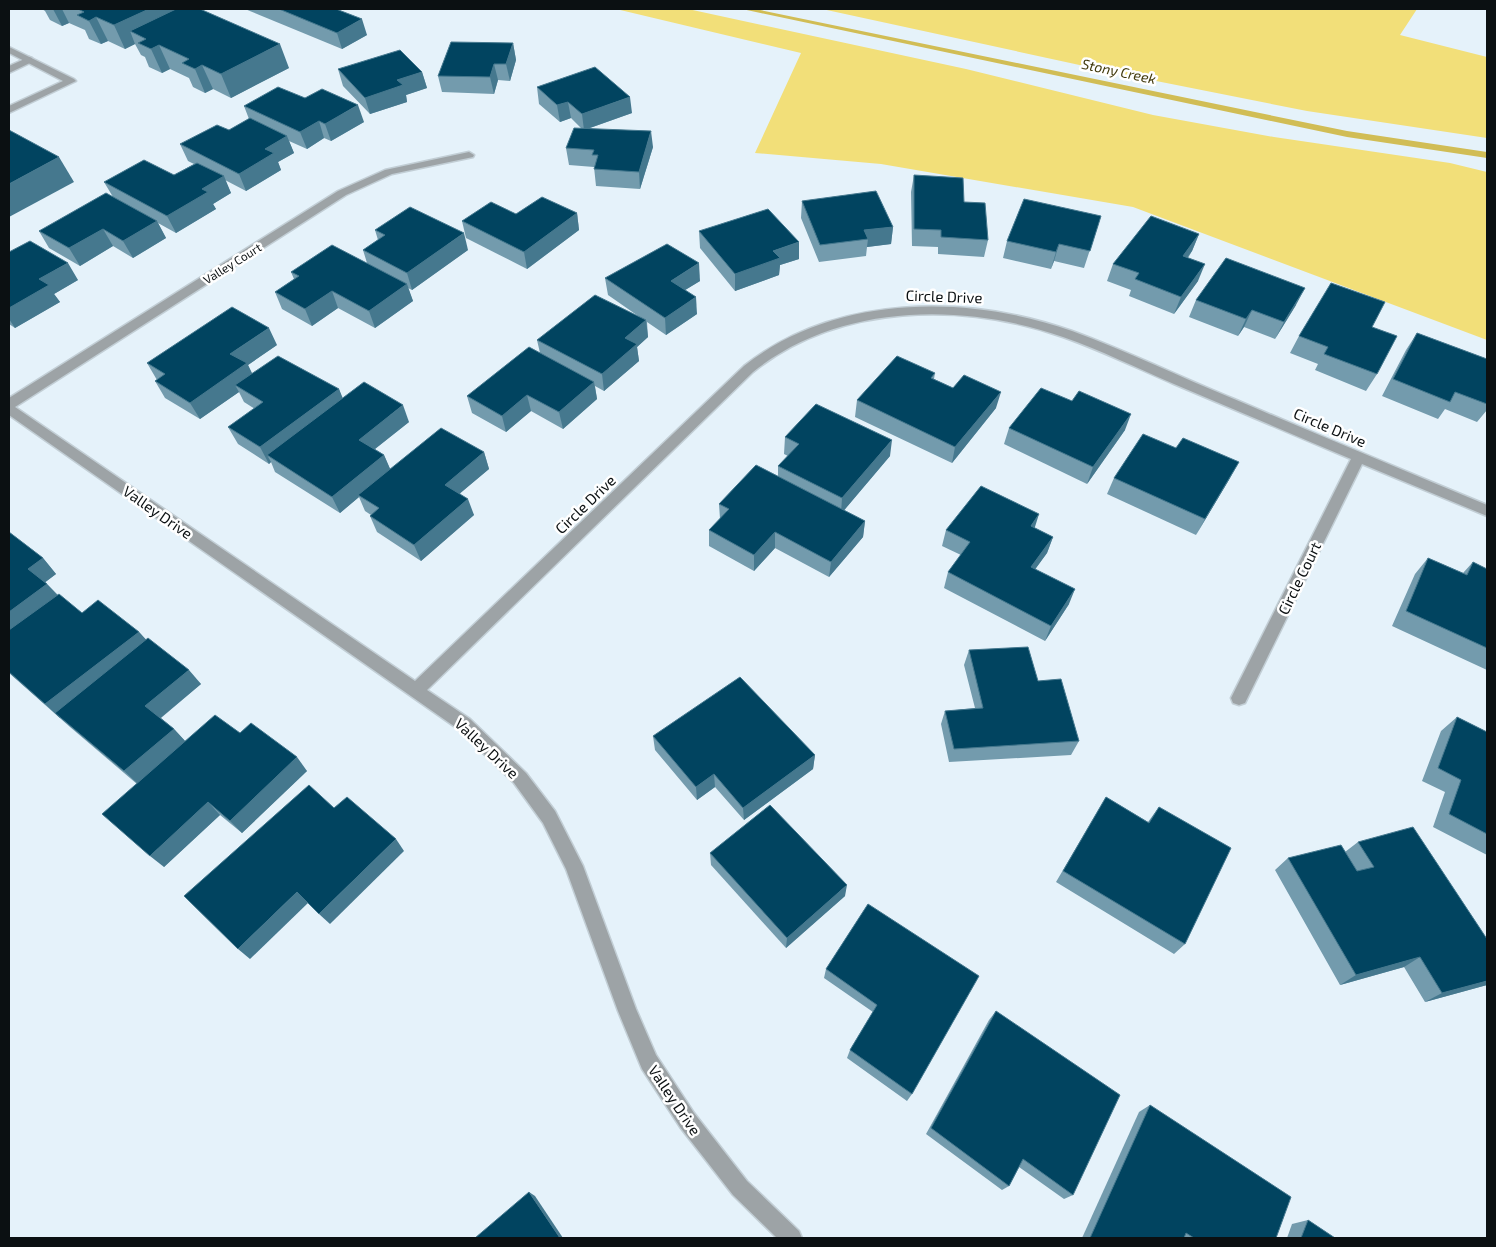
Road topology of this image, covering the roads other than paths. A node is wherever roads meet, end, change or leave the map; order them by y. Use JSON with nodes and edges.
{"nodes":[{"id":1,"x":9,"y":50,"type":"edge"},
{"id":2,"x":29,"y":60,"type":"junction"},
{"id":3,"x":9,"y":70,"type":"edge"},
{"id":4,"x":9,"y":110,"type":"edge"},
{"id":5,"x":469,"y":155,"type":"dead end"},
{"id":6,"x":9,"y":404,"type":"edge"},
{"id":7,"x":9,"y":408,"type":"edge"},
{"id":8,"x":1359,"y":457,"type":"junction"},
{"id":9,"x":1487,"y":511,"type":"edge"},
{"id":10,"x":415,"y":690,"type":"junction"},
{"id":11,"x":1239,"y":698,"type":"dead end"},
{"id":12,"x":792,"y":1238,"type":"edge"}],
"edges":[{"from":1,"to":2,"type":"street"},
{"from":2,"to":3,"type":"street"},
{"from":2,"to":4,"type":"street"},
{"from":5,"to":6,"type":"street","name":"Valley Court"},
{"from":7,"to":10,"type":"street","name":"Valley Drive"},
{"from":8,"to":9,"type":"street","name":"Circle Drive"},
{"from":8,"to":10,"type":"street","name":"Circle Drive"},
{"from":8,"to":11,"type":"street","name":"Circle Court"},
{"from":10,"to":12,"type":"street","name":"Valley Drive"}]}
